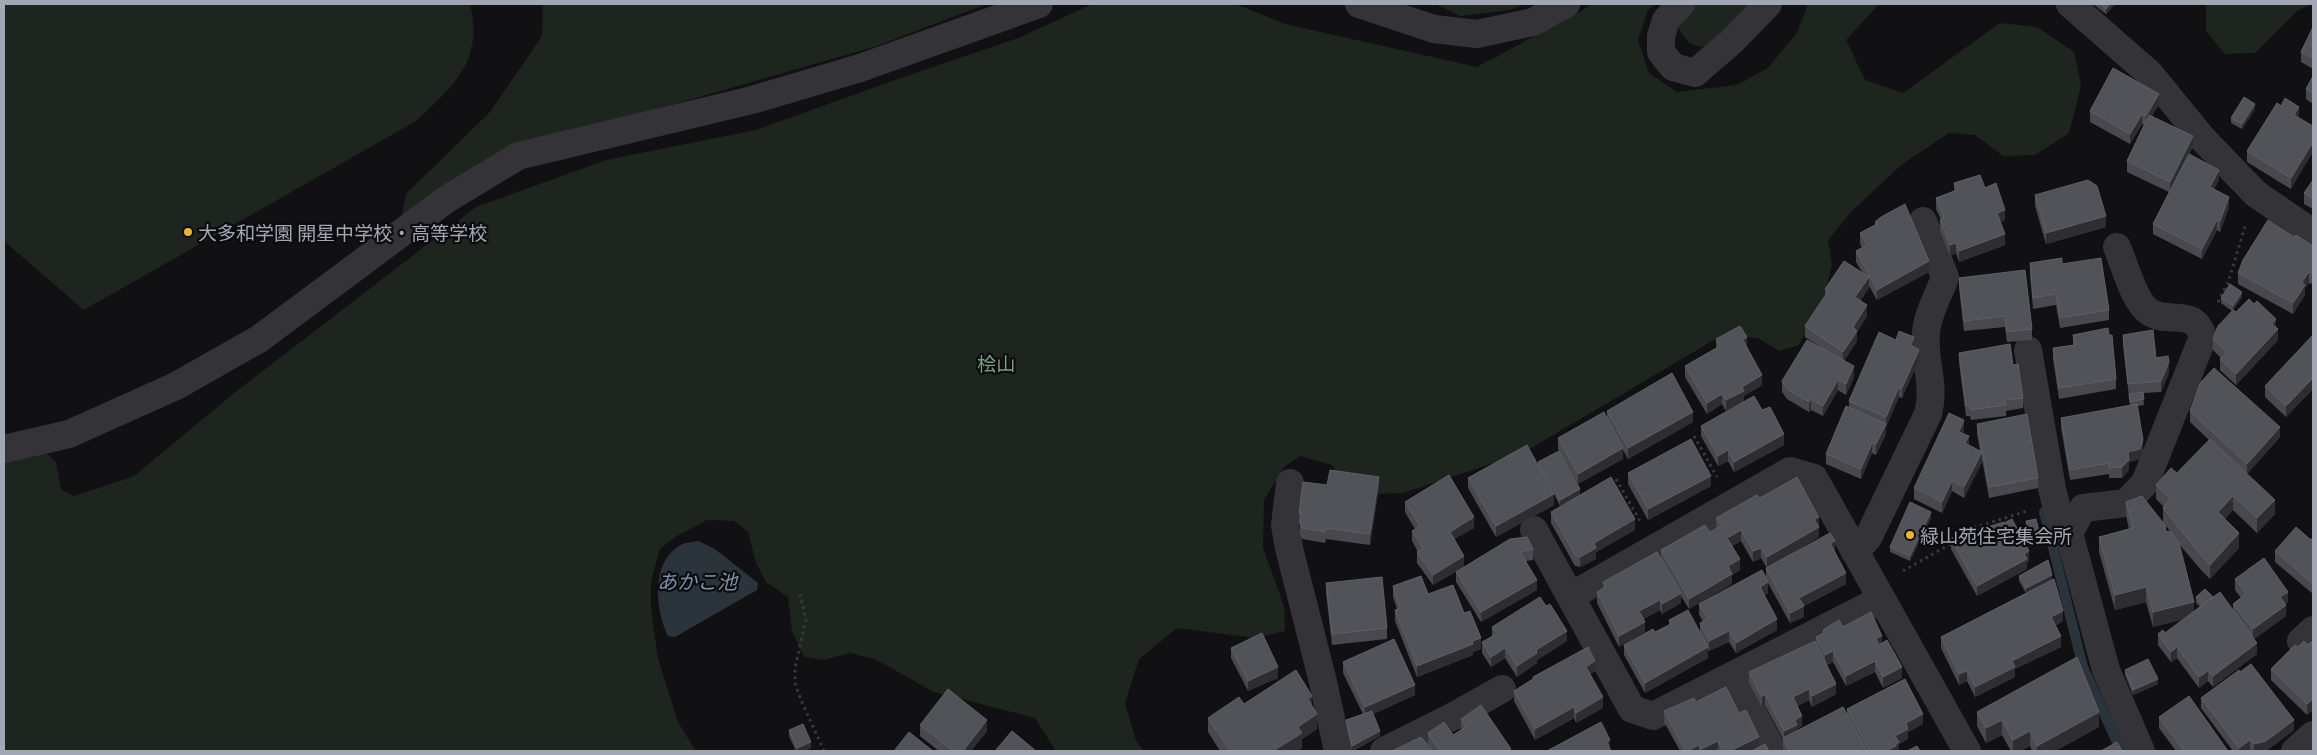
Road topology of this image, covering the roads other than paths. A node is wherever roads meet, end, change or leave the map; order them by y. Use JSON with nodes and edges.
{"nodes":[{"id":1,"x":1039,"y":4,"type":"edge"},
{"id":2,"x":1360,"y":4,"type":"edge"},
{"id":3,"x":1566,"y":4,"type":"edge"},
{"id":4,"x":1681,"y":4,"type":"edge"},
{"id":5,"x":1768,"y":4,"type":"edge"},
{"id":6,"x":2070,"y":4,"type":"edge"},
{"id":7,"x":2264,"y":200,"type":"junction"},
{"id":8,"x":1922,"y":221,"type":"dead end"},
{"id":9,"x":2261,"y":232,"type":"edge"},
{"id":10,"x":2313,"y":233,"type":"edge"},
{"id":11,"x":2117,"y":247,"type":"dead end"},
{"id":12,"x":2028,"y":350,"type":"dead end"},
{"id":13,"x":4,"y":449,"type":"edge"},
{"id":14,"x":1290,"y":483,"type":"dead end"},
{"id":15,"x":2064,"y":522,"type":"junction"},
{"id":16,"x":1534,"y":530,"type":"dead end"},
{"id":17,"x":1855,"y":552,"type":"junction"},
{"id":18,"x":1877,"y":594,"type":"junction"},
{"id":19,"x":1570,"y":596,"type":"junction"},
{"id":20,"x":1734,"y":676,"type":"junction"},
{"id":21,"x":1502,"y":689,"type":"dead end"},
{"id":22,"x":2313,"y":735,"type":"edge"},
{"id":23,"x":1771,"y":748,"type":"dead end"},
{"id":24,"x":1338,"y":751,"type":"edge"},
{"id":25,"x":1384,"y":751,"type":"edge"},
{"id":26,"x":1967,"y":751,"type":"edge"},
{"id":27,"x":2141,"y":751,"type":"edge"},
{"id":28,"x":2296,"y":751,"type":"edge"}],
"edges":[{"from":1,"to":13,"type":"street"},
{"from":2,"to":3,"type":"street"},
{"from":4,"to":5,"type":"street"},
{"from":6,"to":7,"type":"street"},
{"from":7,"to":9,"type":"street"},
{"from":7,"to":10,"type":"street"},
{"from":8,"to":17,"type":"street"},
{"from":11,"to":15,"type":"street"},
{"from":12,"to":15,"type":"street"},
{"from":14,"to":24,"type":"street"},
{"from":15,"to":27,"type":"street"},
{"from":16,"to":19,"type":"street"},
{"from":17,"to":18,"type":"street"},
{"from":17,"to":19,"type":"street"},
{"from":18,"to":20,"type":"street"},
{"from":18,"to":26,"type":"street"},
{"from":19,"to":20,"type":"street"},
{"from":20,"to":23,"type":"street"},
{"from":21,"to":25,"type":"street"},
{"from":22,"to":28,"type":"street"}]}
